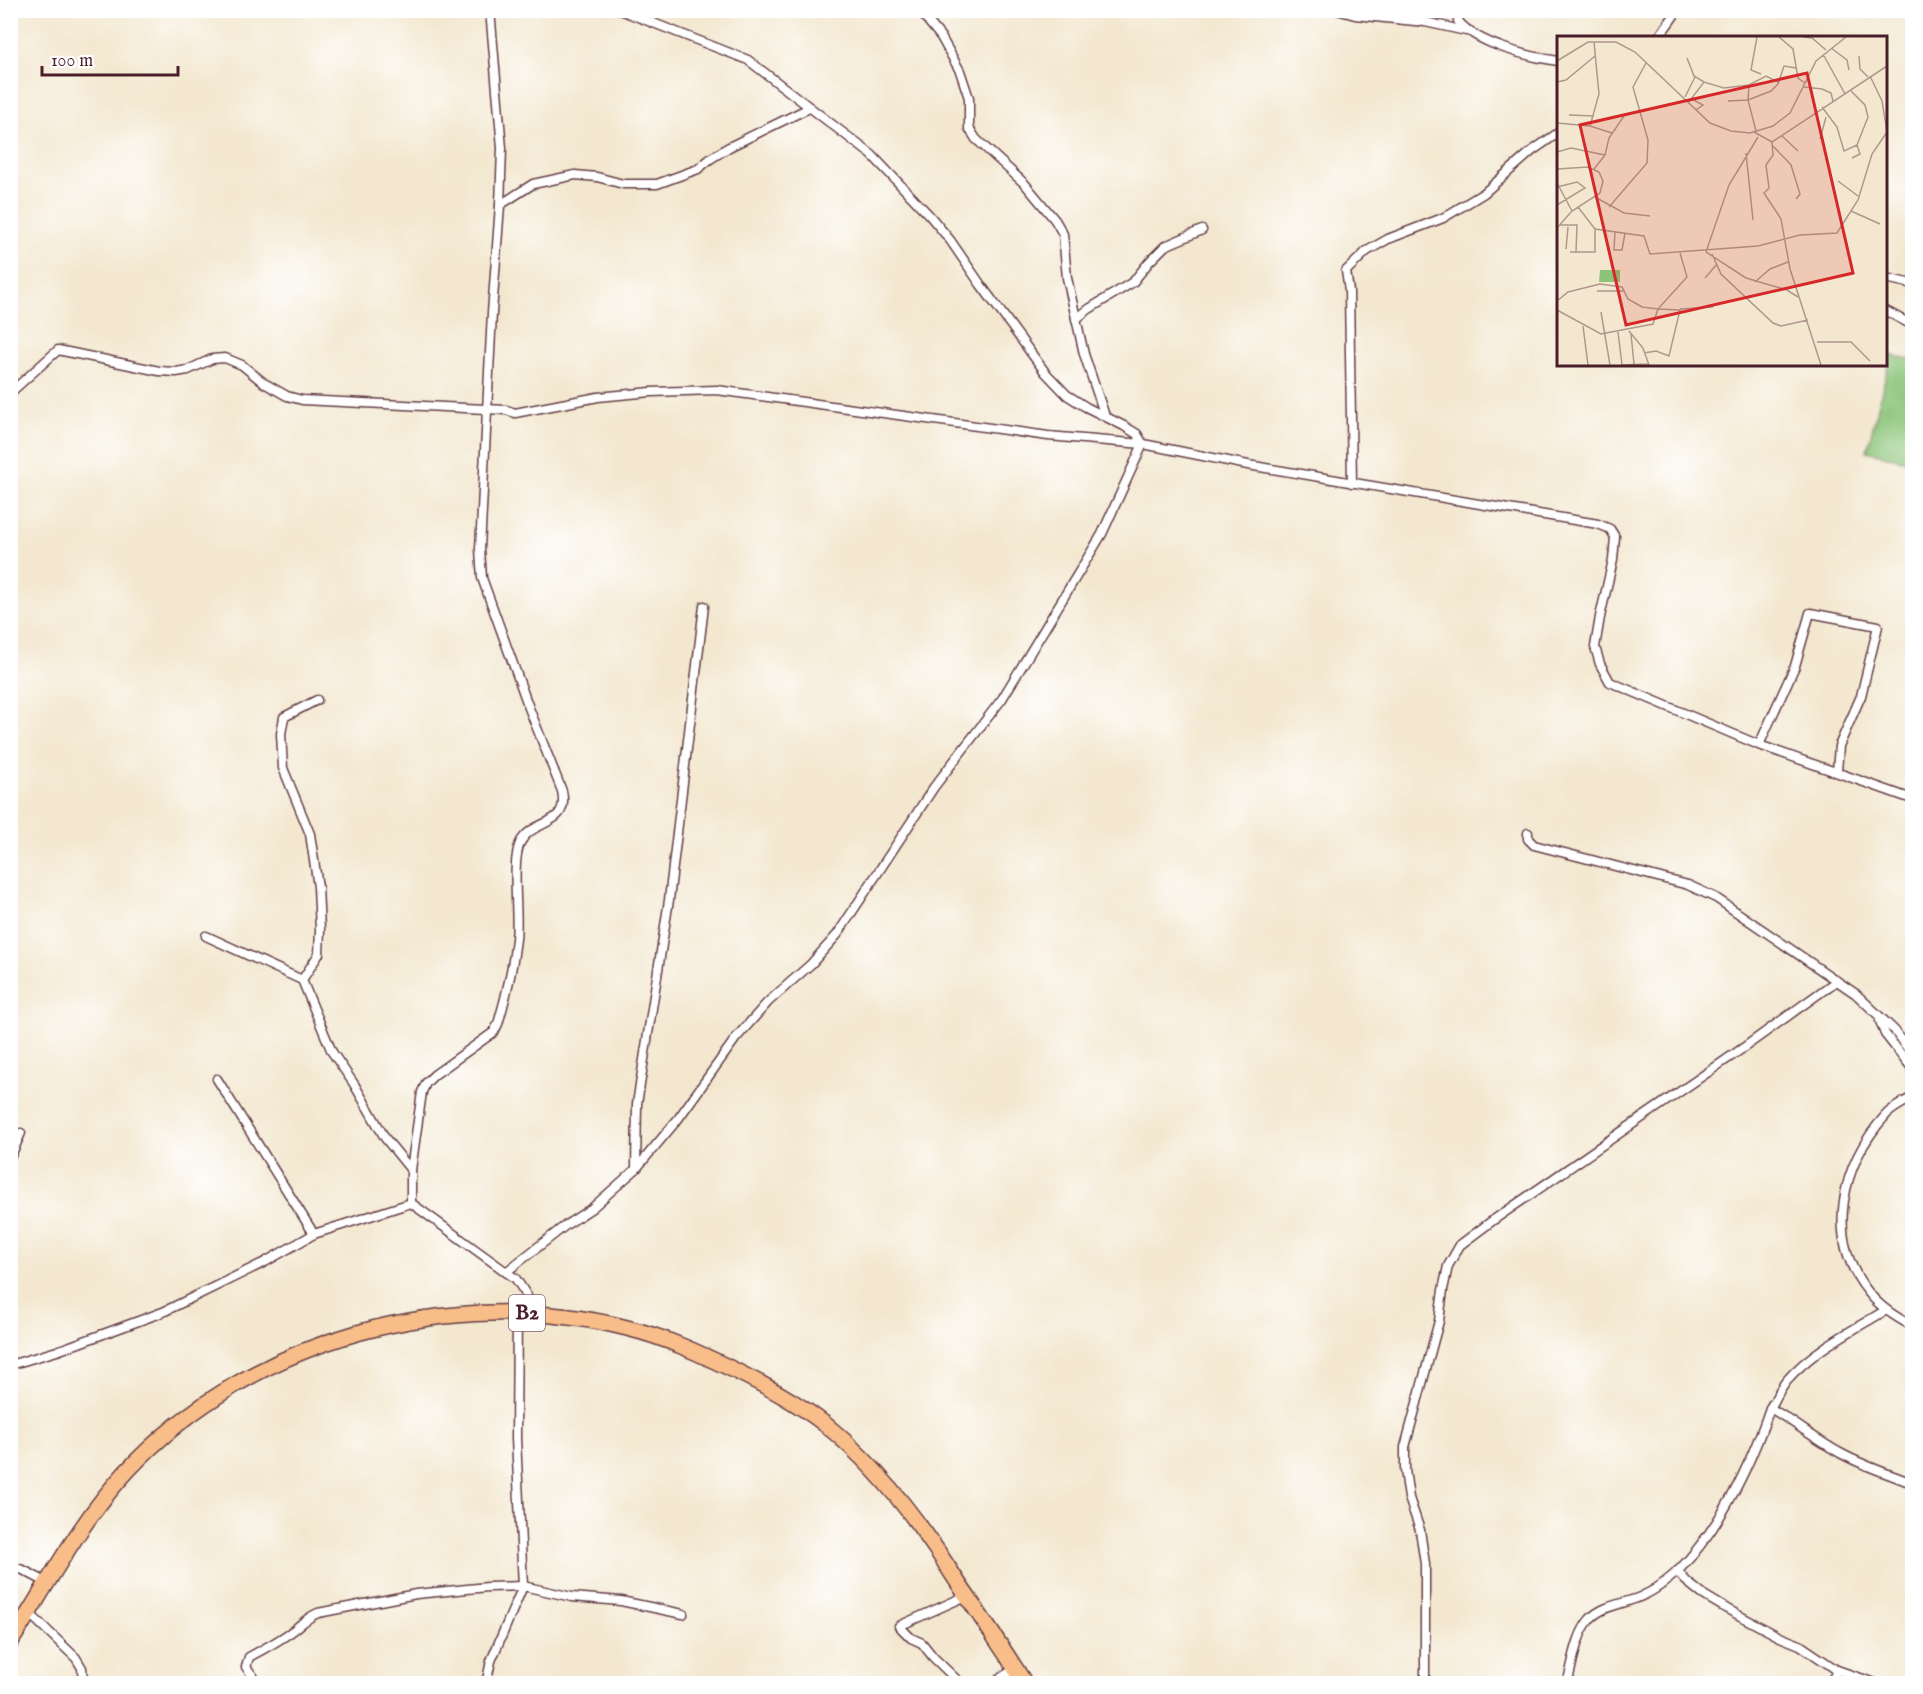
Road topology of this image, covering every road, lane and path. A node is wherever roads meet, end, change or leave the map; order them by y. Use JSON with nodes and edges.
{"nodes":[{"id":1,"x":490,"y":10,"type":"edge"},
{"id":2,"x":620,"y":10,"type":"edge"},
{"id":3,"x":919,"y":10,"type":"edge"},
{"id":4,"x":1309,"y":10,"type":"edge"},
{"id":5,"x":1329,"y":10,"type":"edge"},
{"id":6,"x":1337,"y":10,"type":"edge"},
{"id":7,"x":1459,"y":10,"type":"edge"},
{"id":8,"x":1678,"y":10,"type":"edge"},
{"id":9,"x":1466,"y":31,"type":"junction"},
{"id":10,"x":1659,"y":36,"type":"edge"},
{"id":11,"x":1557,"y":61,"type":"edge"},
{"id":12,"x":808,"y":108,"type":"junction"},
{"id":13,"x":1557,"y":134,"type":"edge"},
{"id":14,"x":500,"y":205,"type":"junction"},
{"id":15,"x":1202,"y":230,"type":"dead end"},
{"id":16,"x":1887,"y":278,"type":"edge"},
{"id":17,"x":1912,"y":284,"type":"edge"},
{"id":18,"x":1887,"y":312,"type":"edge"},
{"id":19,"x":1076,"y":319,"type":"junction"},
{"id":20,"x":1912,"y":326,"type":"edge"},
{"id":21,"x":10,"y":393,"type":"edge"},
{"id":22,"x":487,"y":410,"type":"junction"},
{"id":23,"x":1105,"y":416,"type":"junction"},
{"id":24,"x":1143,"y":444,"type":"junction"},
{"id":25,"x":1352,"y":483,"type":"junction"},
{"id":26,"x":704,"y":606,"type":"dead end"},
{"id":27,"x":317,"y":700,"type":"dead end"},
{"id":28,"x":1759,"y":745,"type":"junction"},
{"id":29,"x":1837,"y":771,"type":"junction"},
{"id":30,"x":1912,"y":799,"type":"edge"},
{"id":31,"x":1528,"y":833,"type":"dead end"},
{"id":32,"x":206,"y":936,"type":"dead end"},
{"id":33,"x":302,"y":981,"type":"junction"},
{"id":34,"x":1835,"y":982,"type":"junction"},
{"id":35,"x":1879,"y":1018,"type":"junction"},
{"id":36,"x":1912,"y":1054,"type":"edge"},
{"id":37,"x":1912,"y":1068,"type":"edge"},
{"id":38,"x":217,"y":1079,"type":"dead end"},
{"id":39,"x":1912,"y":1097,"type":"edge"},
{"id":40,"x":21,"y":1133,"type":"dead end"},
{"id":41,"x":10,"y":1158,"type":"edge"},
{"id":42,"x":636,"y":1169,"type":"junction"},
{"id":43,"x":411,"y":1170,"type":"junction"},
{"id":44,"x":411,"y":1203,"type":"junction"},
{"id":45,"x":314,"y":1234,"type":"junction"},
{"id":46,"x":507,"y":1272,"type":"junction"},
{"id":47,"x":1886,"y":1310,"type":"junction"},
{"id":48,"x":517,"y":1312,"type":"junction"},
{"id":49,"x":532,"y":1313,"type":"junction"},
{"id":50,"x":1912,"y":1326,"type":"edge"},
{"id":51,"x":10,"y":1365,"type":"edge"},
{"id":52,"x":1770,"y":1408,"type":"junction"},
{"id":53,"x":1912,"y":1483,"type":"edge"},
{"id":54,"x":10,"y":1566,"type":"edge"},
{"id":55,"x":1677,"y":1571,"type":"junction"},
{"id":56,"x":46,"y":1582,"type":"junction"},
{"id":57,"x":523,"y":1586,"type":"junction"},
{"id":58,"x":966,"y":1596,"type":"junction"},
{"id":59,"x":29,"y":1613,"type":"junction"},
{"id":60,"x":683,"y":1614,"type":"dead end"},
{"id":61,"x":10,"y":1643,"type":"edge"},
{"id":62,"x":1016,"y":1668,"type":"junction"},
{"id":63,"x":1837,"y":1670,"type":"junction"},
{"id":64,"x":249,"y":1672,"type":"junction"},
{"id":65,"x":83,"y":1683,"type":"edge"},
{"id":66,"x":246,"y":1683,"type":"edge"},
{"id":67,"x":259,"y":1683,"type":"edge"},
{"id":68,"x":486,"y":1683,"type":"edge"},
{"id":69,"x":961,"y":1683,"type":"edge"},
{"id":70,"x":991,"y":1683,"type":"edge"},
{"id":71,"x":1024,"y":1683,"type":"edge"},
{"id":72,"x":1425,"y":1683,"type":"edge"},
{"id":73,"x":1567,"y":1683,"type":"edge"},
{"id":74,"x":1830,"y":1683,"type":"edge"},
{"id":75,"x":1878,"y":1683,"type":"edge"}],
"edges":[{"from":1,"to":14,"type":"street"},
{"from":2,"to":12,"type":"street"},
{"from":3,"to":19,"type":"street"},
{"from":4,"to":5,"type":"street"},
{"from":6,"to":9,"type":"street"},
{"from":7,"to":9,"type":"street"},
{"from":8,"to":10,"type":"street"},
{"from":9,"to":11,"type":"street"},
{"from":12,"to":14,"type":"street"},
{"from":12,"to":23,"type":"street"},
{"from":13,"to":25,"type":"street"},
{"from":14,"to":22,"type":"street"},
{"from":15,"to":19,"type":"street"},
{"from":16,"to":17,"type":"street"},
{"from":18,"to":20,"type":"street"},
{"from":19,"to":23,"type":"street"},
{"from":21,"to":22,"type":"street"},
{"from":22,"to":24,"type":"street"},
{"from":22,"to":43,"type":"street"},
{"from":23,"to":24,"type":"street"},
{"from":24,"to":25,"type":"street"},
{"from":24,"to":42,"type":"street"},
{"from":25,"to":28,"type":"street"},
{"from":26,"to":42,"type":"street"},
{"from":27,"to":33,"type":"street"},
{"from":28,"to":29,"type":"street"},
{"from":28,"to":29,"type":"street"},
{"from":29,"to":30,"type":"street"},
{"from":31,"to":34,"type":"street"},
{"from":32,"to":33,"type":"street"},
{"from":33,"to":43,"type":"street"},
{"from":34,"to":35,"type":"street"},
{"from":34,"to":72,"type":"street"},
{"from":35,"to":36,"type":"street"},
{"from":35,"to":37,"type":"street"},
{"from":38,"to":45,"type":"street"},
{"from":39,"to":47,"type":"street"},
{"from":40,"to":41,"type":"street"},
{"from":42,"to":46,"type":"street"},
{"from":43,"to":44,"type":"street"},
{"from":44,"to":45,"type":"street"},
{"from":44,"to":46,"type":"street"},
{"from":45,"to":51,"type":"street"},
{"from":46,"to":49,"type":"street"},
{"from":47,"to":50,"type":"street"},
{"from":47,"to":52,"type":"street"},
{"from":48,"to":49,"type":"highway","number":"B2"},
{"from":48,"to":56,"type":"highway","number":"B2"},
{"from":48,"to":57,"type":"street"},
{"from":49,"to":58,"type":"highway","number":"B2"},
{"from":52,"to":53,"type":"street"},
{"from":52,"to":55,"type":"street"},
{"from":54,"to":56,"type":"street"},
{"from":55,"to":63,"type":"street"},
{"from":55,"to":73,"type":"street"},
{"from":56,"to":59,"type":"highway","number":"B2"},
{"from":57,"to":60,"type":"street"},
{"from":57,"to":64,"type":"street"},
{"from":57,"to":68,"type":"street"},
{"from":58,"to":62,"type":"highway","number":"B2"},
{"from":58,"to":69,"type":"street"},
{"from":59,"to":61,"type":"highway","number":"B2"},
{"from":59,"to":65,"type":"street"},
{"from":62,"to":70,"type":"street"},
{"from":62,"to":71,"type":"highway","number":"B2"},
{"from":63,"to":74,"type":"street"},
{"from":63,"to":75,"type":"street"},
{"from":64,"to":66,"type":"street"},
{"from":64,"to":67,"type":"street"}]}
